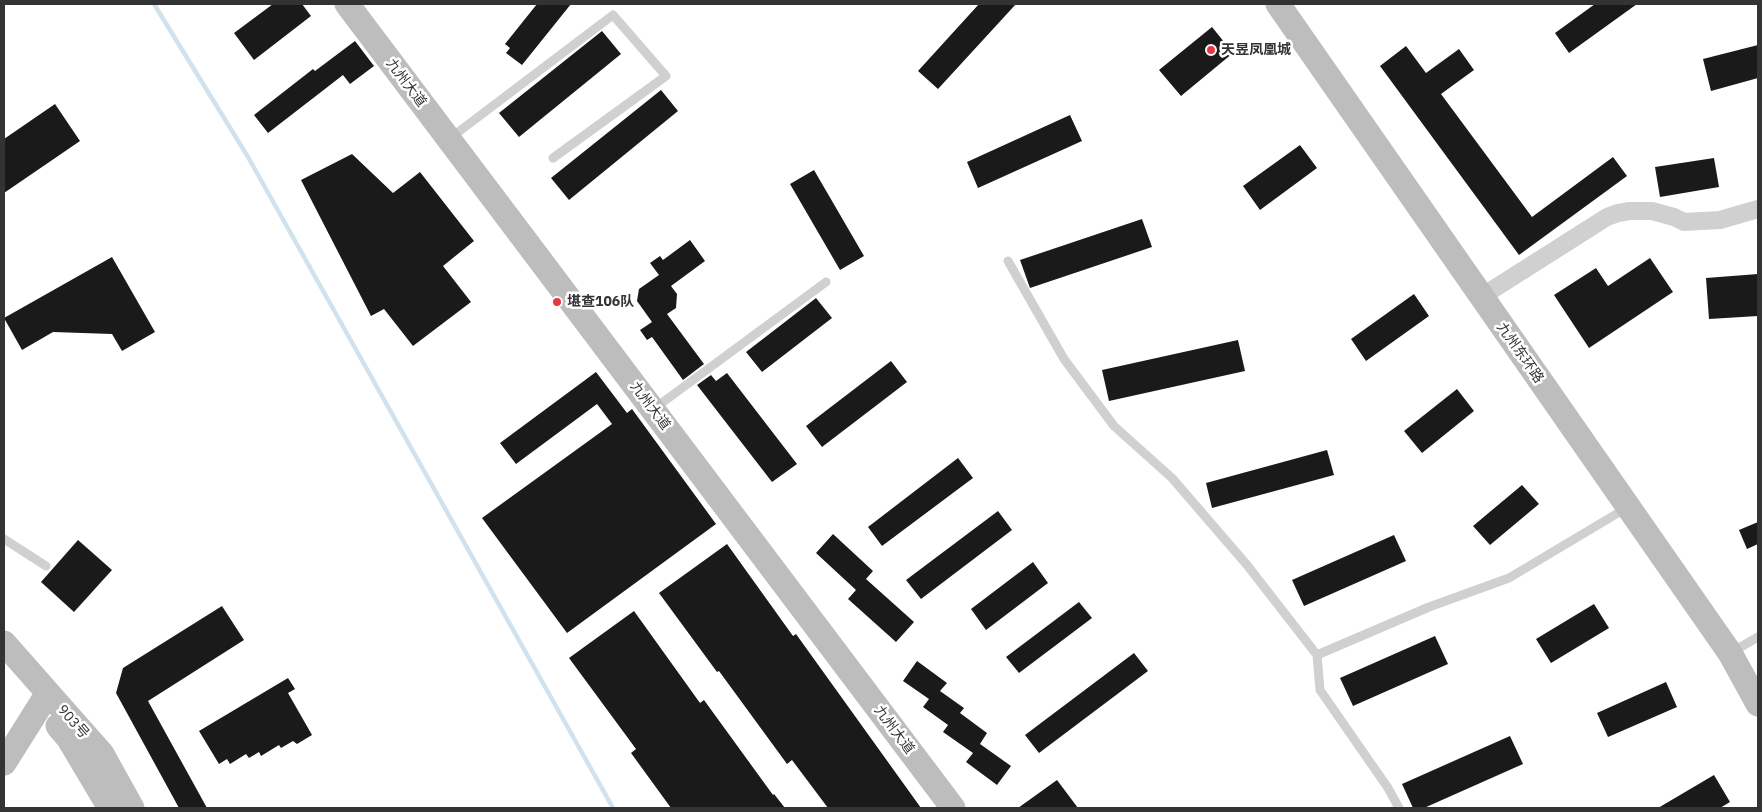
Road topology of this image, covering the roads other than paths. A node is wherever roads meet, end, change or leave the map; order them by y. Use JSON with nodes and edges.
{"nodes":[{"id":1,"x":339,"y":4,"type":"edge"},
{"id":2,"x":348,"y":4,"type":"edge"},
{"id":3,"x":1278,"y":4,"type":"edge"},
{"id":4,"x":449,"y":139,"type":"junction"},
{"id":5,"x":553,"y":158,"type":"dead end"},
{"id":6,"x":1758,"y":210,"type":"edge"},
{"id":7,"x":1008,"y":261,"type":"dead end"},
{"id":8,"x":826,"y":282,"type":"dead end"},
{"id":9,"x":1481,"y":296,"type":"junction"},
{"id":10,"x":652,"y":409,"type":"junction"},
{"id":11,"x":1628,"y":507,"type":"junction"},
{"id":12,"x":4,"y":539,"type":"edge"},
{"id":13,"x":46,"y":566,"type":"dead end"},
{"id":14,"x":1758,"y":637,"type":"edge"},
{"id":15,"x":4,"y":643,"type":"edge"},
{"id":16,"x":1730,"y":653,"type":"junction"},
{"id":17,"x":1317,"y":654,"type":"junction"},
{"id":18,"x":4,"y":667,"type":"edge"},
{"id":19,"x":40,"y":695,"type":"junction"},
{"id":20,"x":1758,"y":704,"type":"edge"},
{"id":21,"x":4,"y":747,"type":"edge"},
{"id":22,"x":4,"y":763,"type":"edge"},
{"id":23,"x":110,"y":808,"type":"edge"},
{"id":24,"x":132,"y":808,"type":"edge"},
{"id":25,"x":936,"y":808,"type":"edge"},
{"id":26,"x":953,"y":808,"type":"edge"},
{"id":27,"x":1399,"y":808,"type":"edge"}],
"edges":[{"from":1,"to":25,"type":"main road"},
{"from":2,"to":4,"type":"main road","name":"九州大道"},
{"from":3,"to":9,"type":"main road","name":"九州东环路"},
{"from":4,"to":5,"type":"lane"},
{"from":4,"to":10,"type":"main road","name":"九州大道"},
{"from":6,"to":9,"type":"street"},
{"from":7,"to":17,"type":"lane"},
{"from":8,"to":10,"type":"lane"},
{"from":9,"to":11,"type":"main road","name":"九州东环路"},
{"from":10,"to":26,"type":"main road","name":"九州大道"},
{"from":11,"to":16,"type":"main road","name":"九州东环路"},
{"from":11,"to":17,"type":"lane"},
{"from":12,"to":13,"type":"lane"},
{"from":14,"to":16,"type":"lane"},
{"from":15,"to":19,"type":"main road","name":"903号"},
{"from":16,"to":20,"type":"main road","name":"九州东环路"},
{"from":17,"to":27,"type":"lane"},
{"from":18,"to":19,"type":"main road"},
{"from":19,"to":21,"type":"main road"},
{"from":19,"to":22,"type":"main road"},
{"from":19,"to":23,"type":"main road"},
{"from":19,"to":24,"type":"main road","name":"903号"}]}
